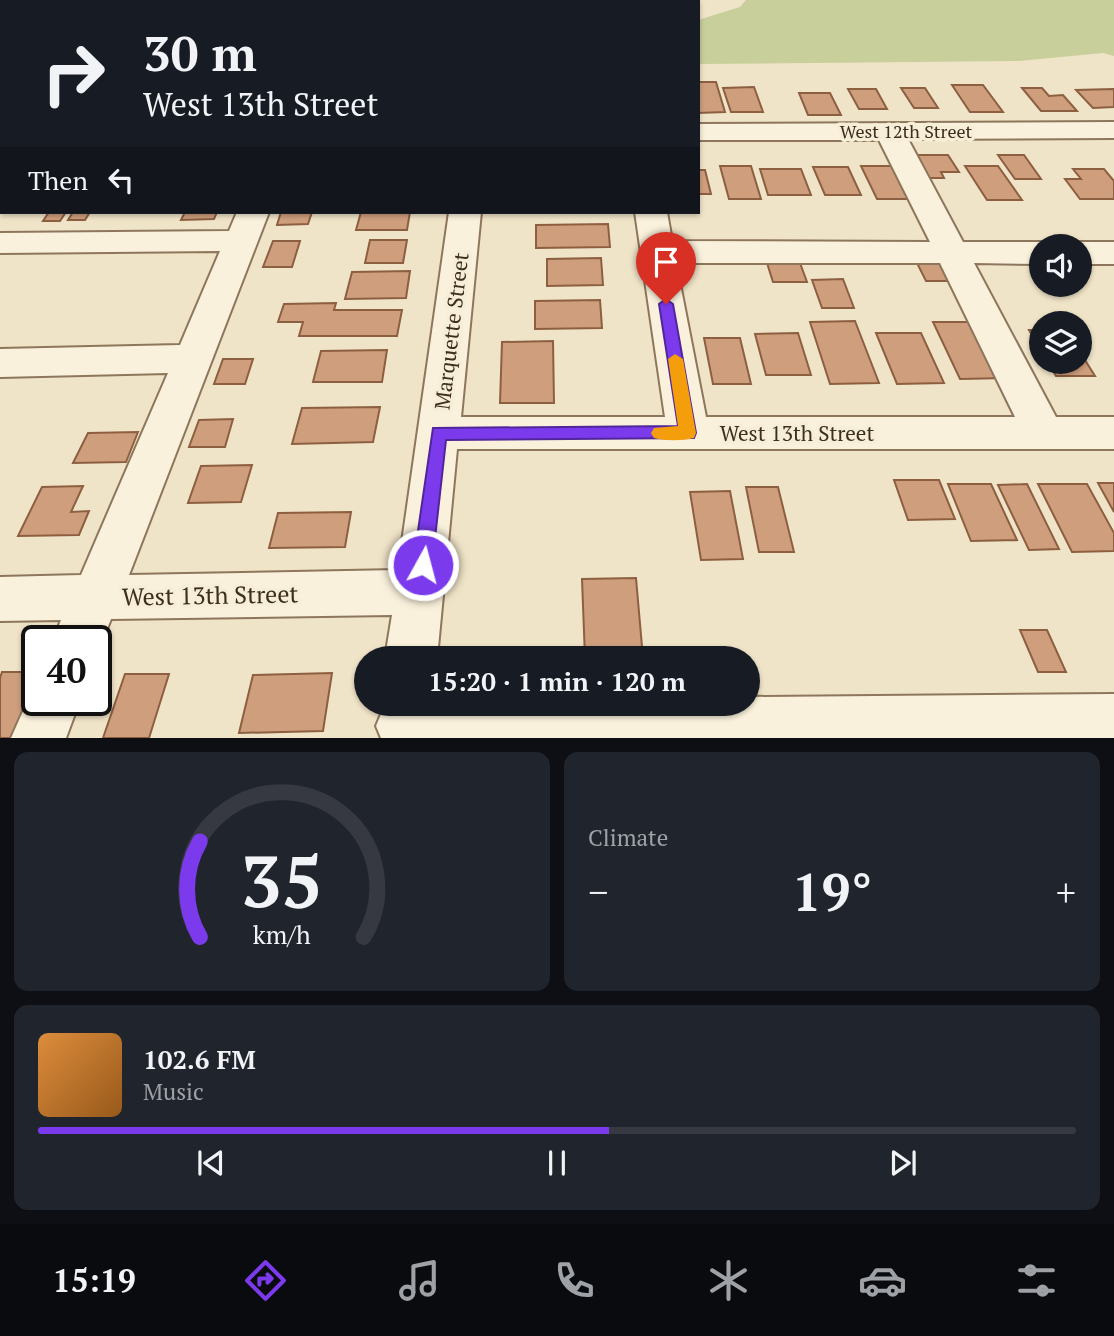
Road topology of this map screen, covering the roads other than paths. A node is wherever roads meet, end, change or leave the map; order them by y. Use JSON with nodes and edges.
{"nodes":[{"id":1,"x":1114,"y":130,"type":"edge"},
{"id":2,"x":889,"y":131,"type":"junction"},
{"id":3,"x":700,"y":132,"type":"edge"},
{"id":4,"x":465,"y":214,"type":"edge"},
{"id":5,"x":651,"y":214,"type":"edge"},
{"id":6,"x":248,"y":226,"type":"edge"},
{"id":7,"x":0,"y":243,"type":"edge"},
{"id":8,"x":657,"y":252,"type":"junction"},
{"id":9,"x":952,"y":253,"type":"junction"},
{"id":10,"x":1029,"y":253,"type":"edge"},
{"id":11,"x":1092,"y":253,"type":"edge"},
{"id":12,"x":1114,"y":253,"type":"edge"},
{"id":13,"x":191,"y":359,"type":"junction"},
{"id":14,"x":0,"y":363,"type":"edge"},
{"id":15,"x":439,"y":433,"type":"junction"},
{"id":16,"x":688,"y":433,"type":"junction"},
{"id":17,"x":1044,"y":433,"type":"junction"},
{"id":18,"x":1114,"y":433,"type":"edge"},
{"id":19,"x":419,"y":592,"type":"junction"},
{"id":20,"x":95,"y":597,"type":"junction"},
{"id":21,"x":0,"y":599,"type":"edge"},
{"id":22,"x":84,"y":625,"type":"edge"},
{"id":23,"x":412,"y":646,"type":"edge"},
{"id":24,"x":47,"y":716,"type":"edge"},
{"id":25,"x":1114,"y":721,"type":"edge"},
{"id":26,"x":403,"y":722,"type":"edge"},
{"id":27,"x":38,"y":737,"type":"edge"}],
"edges":[{"from":1,"to":2,"type":"street","name":"West 12th Street"},
{"from":2,"to":3,"type":"street","name":"West 12th Street"},
{"from":2,"to":9,"type":"street"},
{"from":4,"to":15,"type":"street","name":"Marquette Street"},
{"from":5,"to":8,"type":"street"},
{"from":6,"to":7,"type":"street"},
{"from":6,"to":13,"type":"street"},
{"from":8,"to":9,"type":"street"},
{"from":8,"to":16,"type":"street"},
{"from":9,"to":10,"type":"street"},
{"from":9,"to":17,"type":"street"},
{"from":11,"to":12,"type":"street"},
{"from":13,"to":14,"type":"street"},
{"from":13,"to":20,"type":"street"},
{"from":15,"to":16,"type":"street","name":"West 13th Street"},
{"from":15,"to":19,"type":"street","name":"Marquette Street"},
{"from":16,"to":17,"type":"street","name":"West 13th Street"},
{"from":17,"to":18,"type":"street","name":"West 13th Street"},
{"from":19,"to":20,"type":"street","name":"West 13th Street"},
{"from":19,"to":23,"type":"street","name":"Marquette Street"},
{"from":20,"to":21,"type":"street","name":"West 13th Street"},
{"from":20,"to":22,"type":"street"},
{"from":24,"to":27,"type":"street"},
{"from":25,"to":26,"type":"street"}]}
